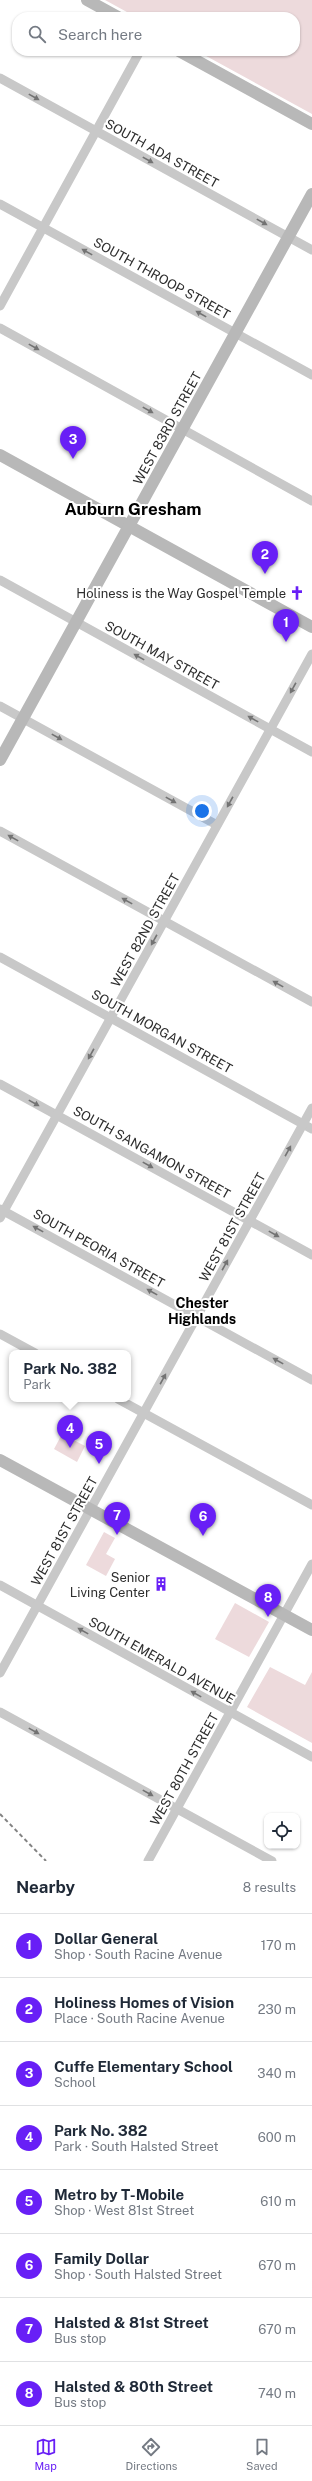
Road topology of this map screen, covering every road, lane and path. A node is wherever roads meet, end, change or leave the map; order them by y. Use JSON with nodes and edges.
{"nodes":[{"id":1,"x":87,"y":0,"type":"edge"},
{"id":2,"x":109,"y":12,"type":"edge"},
{"id":3,"x":137,"y":56,"type":"edge"},
{"id":4,"x":188,"y":56,"type":"edge"},
{"id":5,"x":0,"y":78,"type":"edge"},
{"id":6,"x":312,"y":124,"type":"edge"},
{"id":7,"x":96,"y":131,"type":"junction"},
{"id":8,"x":312,"y":194,"type":"edge"},
{"id":9,"x":0,"y":204,"type":"edge"},
{"id":10,"x":43,"y":227,"type":"junction"},
{"id":11,"x":288,"y":237,"type":"junction"},
{"id":12,"x":312,"y":250,"type":"edge"},
{"id":13,"x":0,"y":306,"type":"edge"},
{"id":14,"x":0,"y":328,"type":"edge"},
{"id":15,"x":235,"y":333,"type":"junction"},
{"id":16,"x":312,"y":375,"type":"edge"},
{"id":17,"x":182,"y":429,"type":"junction"},
{"id":18,"x":0,"y":455,"type":"edge"},
{"id":19,"x":312,"y":500,"type":"edge"},
{"id":20,"x":129,"y":526,"type":"junction"},
{"id":21,"x":0,"y":580,"type":"edge"},
{"id":22,"x":76,"y":622,"type":"junction"},
{"id":23,"x":312,"y":627,"type":"edge"},
{"id":24,"x":312,"y":654,"type":"edge"},
{"id":25,"x":0,"y":706,"type":"edge"},
{"id":26,"x":23,"y":719,"type":"junction"},
{"id":27,"x":270,"y":729,"type":"junction"},
{"id":28,"x":312,"y":752,"type":"edge"},
{"id":29,"x":0,"y":760,"type":"edge"},
{"id":30,"x":217,"y":826,"type":"junction"},
{"id":31,"x":0,"y":831,"type":"edge"},
{"id":32,"x":164,"y":921,"type":"junction"},
{"id":33,"x":0,"y":957,"type":"edge"},
{"id":34,"x":312,"y":1002,"type":"edge"},
{"id":35,"x":111,"y":1018,"type":"junction"},
{"id":36,"x":0,"y":1084,"type":"edge"},
{"id":37,"x":312,"y":1108,"type":"edge"},
{"id":38,"x":57,"y":1115,"type":"junction"},
{"id":39,"x":303,"y":1124,"type":"junction"},
{"id":40,"x":312,"y":1129,"type":"edge"},
{"id":41,"x":1,"y":1213,"type":"edge"},
{"id":42,"x":250,"y":1221,"type":"junction"},
{"id":43,"x":312,"y":1255,"type":"edge"},
{"id":44,"x":197,"y":1317,"type":"junction"},
{"id":45,"x":0,"y":1334,"type":"edge"},
{"id":46,"x":29,"y":1350,"type":"edge"},
{"id":47,"x":312,"y":1380,"type":"edge"},
{"id":48,"x":124,"y":1402,"type":"edge"},
{"id":49,"x":144,"y":1413,"type":"junction"},
{"id":50,"x":0,"y":1460,"type":"edge"},
{"id":51,"x":312,"y":1505,"type":"edge"},
{"id":52,"x":91,"y":1510,"type":"junction"},
{"id":53,"x":312,"y":1564,"type":"edge"},
{"id":54,"x":0,"y":1585,"type":"edge"},
{"id":55,"x":38,"y":1606,"type":"junction"},
{"id":56,"x":284,"y":1615,"type":"junction"},
{"id":57,"x":312,"y":1630,"type":"edge"},
{"id":58,"x":0,"y":1673,"type":"edge"},
{"id":59,"x":0,"y":1712,"type":"edge"},
{"id":60,"x":231,"y":1712,"type":"junction"},
{"id":61,"x":312,"y":1757,"type":"edge"},
{"id":62,"x":177,"y":1809,"type":"junction"},
{"id":63,"x":148,"y":1861,"type":"edge"},
{"id":64,"x":272,"y":1861,"type":"edge"}],
"edges":[{"from":1,"to":2,"type":"street"},
{"from":3,"to":7,"type":"street"},
{"from":4,"to":6,"type":"street"},
{"from":5,"to":7,"type":"street","name":"SOUTH ADA STREET","one_way":true},
{"from":7,"to":10,"type":"street"},
{"from":7,"to":11,"type":"street","name":"SOUTH ADA STREET","one_way":true},
{"from":8,"to":11,"type":"street","name":"WEST 83RD STREET"},
{"from":9,"to":10,"type":"street","name":"SOUTH THROOP STREET"},
{"from":10,"to":13,"type":"street"},
{"from":15,"to":10,"type":"street","name":"SOUTH THROOP STREET","one_way":true},
{"from":11,"to":12,"type":"street","name":"SOUTH ADA STREET"},
{"from":11,"to":15,"type":"street","name":"WEST 83RD STREET"},
{"from":14,"to":17,"type":"street","one_way":true},
{"from":15,"to":16,"type":"street","name":"SOUTH THROOP STREET"},
{"from":15,"to":17,"type":"street","name":"WEST 83RD STREET"},
{"from":17,"to":19,"type":"street"},
{"from":17,"to":20,"type":"street","name":"WEST 83RD STREET"},
{"from":18,"to":20,"type":"street"},
{"from":20,"to":22,"type":"street","name":"WEST 83RD STREET"},
{"from":20,"to":23,"type":"street"},
{"from":21,"to":22,"type":"street","name":"SOUTH MAY STREET"},
{"from":22,"to":26,"type":"street","name":"WEST 83RD STREET"},
{"from":27,"to":22,"type":"street","name":"SOUTH MAY STREET","one_way":true},
{"from":24,"to":27,"type":"street","name":"WEST 82ND STREET","one_way":true},
{"from":25,"to":26,"type":"street"},
{"from":26,"to":29,"type":"street","name":"WEST 83RD STREET"},
{"from":26,"to":30,"type":"street","one_way":true},
{"from":27,"to":28,"type":"street","name":"SOUTH MAY STREET"},
{"from":27,"to":30,"type":"street","name":"WEST 82ND STREET","one_way":true},
{"from":30,"to":32,"type":"street","name":"WEST 82ND STREET"},
{"from":32,"to":31,"type":"street","one_way":true},
{"from":34,"to":32,"type":"street","one_way":true},
{"from":32,"to":35,"type":"street","name":"WEST 82ND STREET","one_way":true},
{"from":33,"to":35,"type":"street","name":"SOUTH MORGAN STREET"},
{"from":35,"to":38,"type":"street","name":"WEST 82ND STREET","one_way":true},
{"from":35,"to":39,"type":"street","name":"SOUTH MORGAN STREET"},
{"from":36,"to":38,"type":"street","name":"SOUTH SANGAMON STREET","one_way":true},
{"from":37,"to":39,"type":"street","name":"WEST 81ST STREET"},
{"from":38,"to":41,"type":"street","name":"WEST 82ND STREET"},
{"from":38,"to":42,"type":"street","name":"SOUTH SANGAMON STREET","one_way":true},
{"from":39,"to":40,"type":"street","name":"SOUTH MORGAN STREET"},
{"from":42,"to":39,"type":"street","name":"WEST 81ST STREET","one_way":true},
{"from":44,"to":41,"type":"street","name":"SOUTH PEORIA STREET","one_way":true},
{"from":42,"to":43,"type":"street","name":"SOUTH SANGAMON STREET","one_way":true},
{"from":44,"to":42,"type":"street","name":"WEST 81ST STREET","one_way":true},
{"from":47,"to":44,"type":"street","name":"SOUTH PEORIA STREET","one_way":true},
{"from":49,"to":44,"type":"street","name":"WEST 81ST STREET","one_way":true},
{"from":45,"to":46,"type":"street"},
{"from":48,"to":49,"type":"street"},
{"from":49,"to":51,"type":"street"},
{"from":49,"to":52,"type":"street","name":"WEST 81ST STREET"},
{"from":50,"to":52,"type":"street"},
{"from":52,"to":55,"type":"street","name":"WEST 81ST STREET"},
{"from":52,"to":56,"type":"street"},
{"from":53,"to":56,"type":"street","name":"WEST 80TH STREET"},
{"from":54,"to":55,"type":"street","name":"SOUTH EMERALD AVENUE"},
{"from":55,"to":58,"type":"street","name":"WEST 81ST STREET"},
{"from":60,"to":55,"type":"street","name":"SOUTH EMERALD AVENUE","one_way":true},
{"from":56,"to":57,"type":"street"},
{"from":56,"to":60,"type":"street","name":"WEST 80TH STREET"},
{"from":59,"to":62,"type":"street","one_way":true},
{"from":60,"to":61,"type":"street","name":"SOUTH EMERALD AVENUE"},
{"from":60,"to":62,"type":"street","name":"WEST 80TH STREET"},
{"from":62,"to":63,"type":"street","name":"WEST 80TH STREET"},
{"from":62,"to":64,"type":"street"}]}
